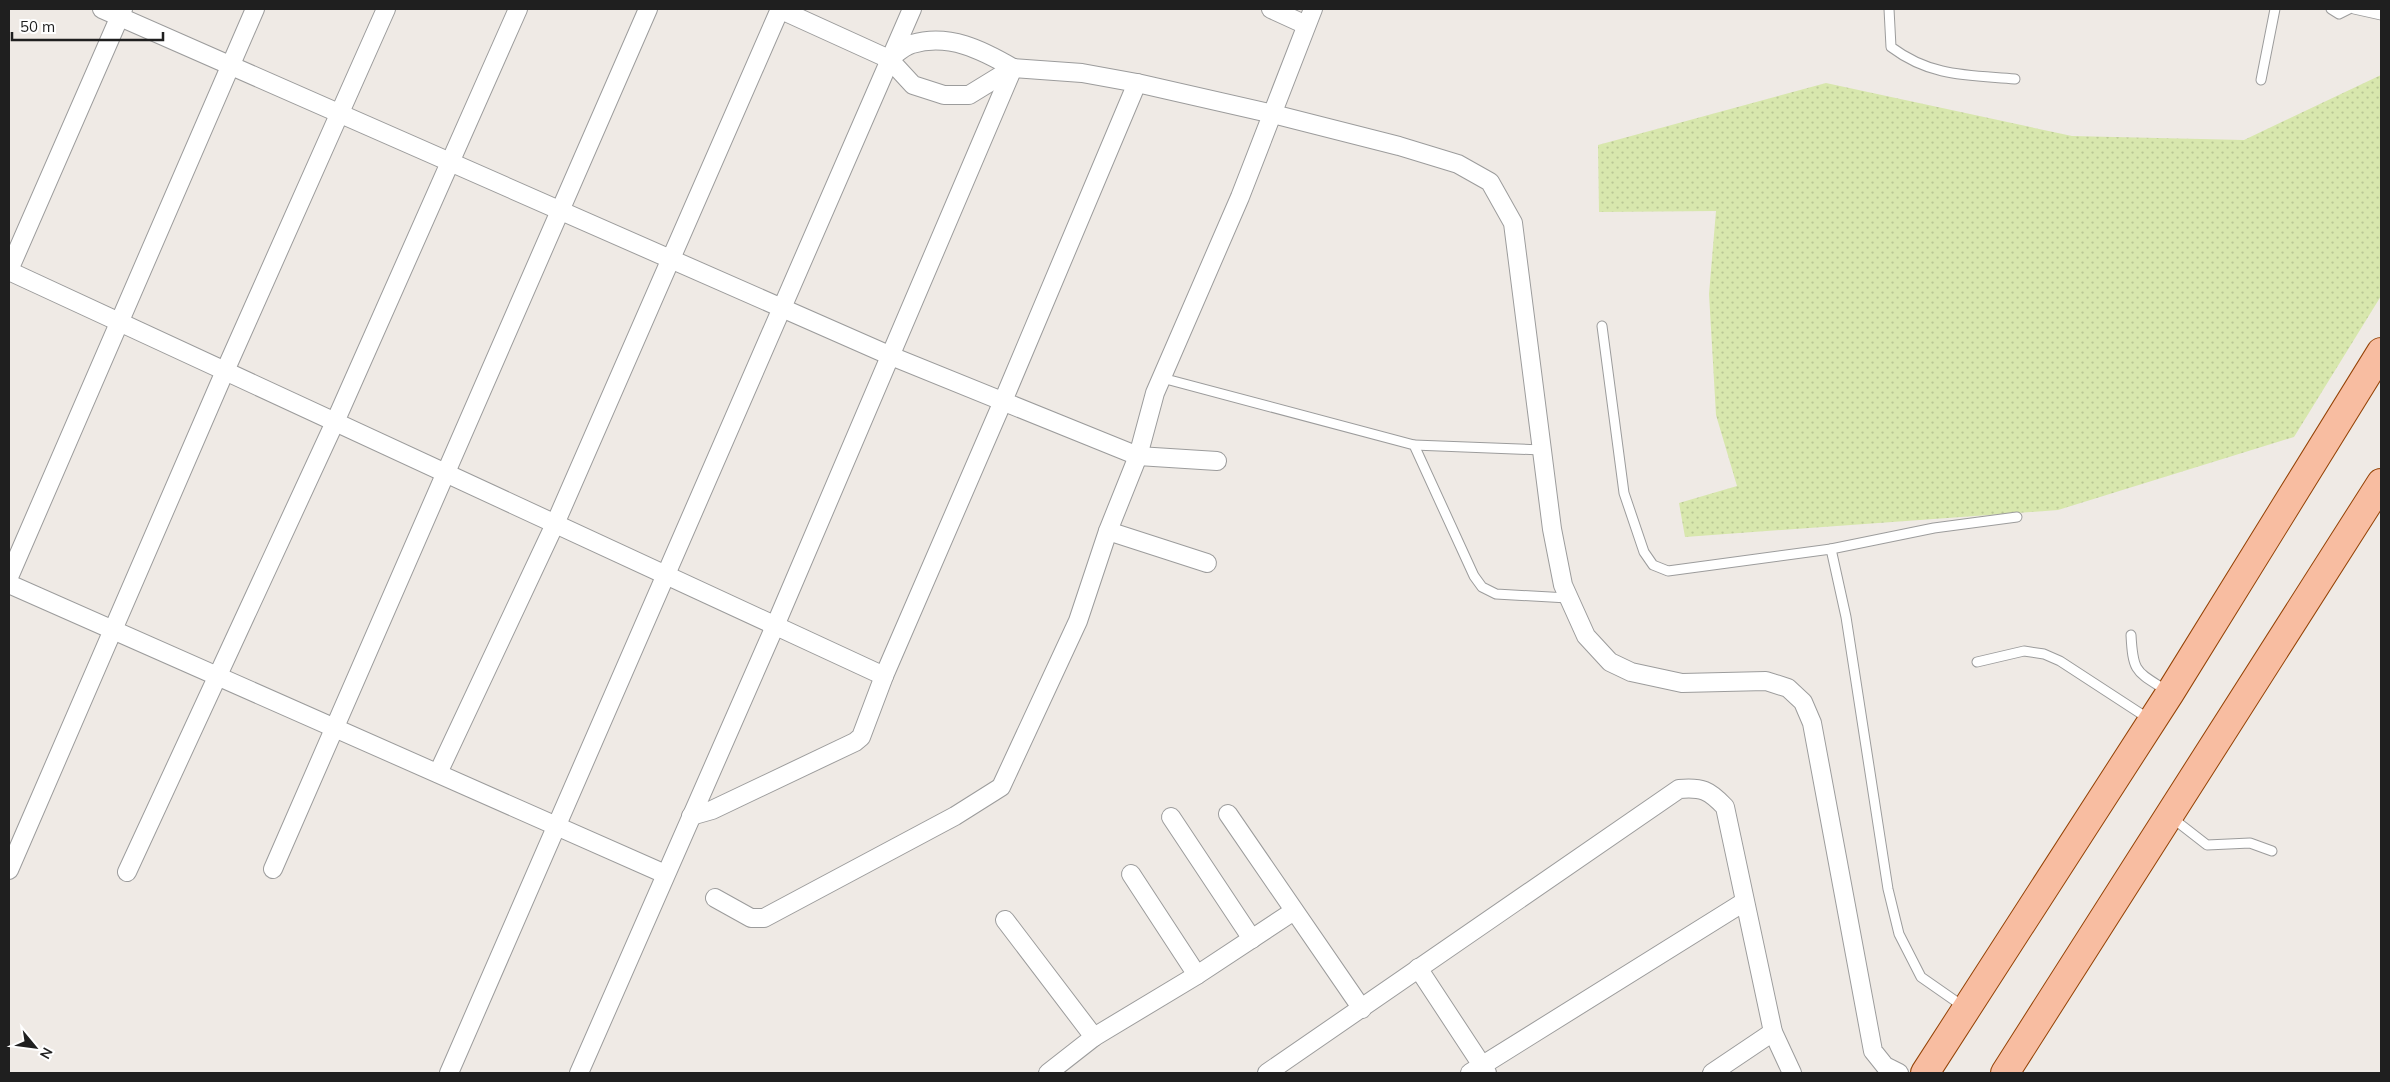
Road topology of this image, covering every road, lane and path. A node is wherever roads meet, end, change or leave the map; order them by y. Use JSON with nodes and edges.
{"nodes":[{"id":1,"x":102,"y":9,"type":"edge"},
{"id":2,"x":255,"y":9,"type":"edge"},
{"id":3,"x":386,"y":9,"type":"edge"},
{"id":4,"x":518,"y":9,"type":"edge"},
{"id":5,"x":648,"y":9,"type":"edge"},
{"id":6,"x":779,"y":9,"type":"edge"},
{"id":7,"x":912,"y":9,"type":"edge"},
{"id":8,"x":1271,"y":9,"type":"edge"},
{"id":9,"x":1313,"y":9,"type":"edge"},
{"id":10,"x":1889,"y":9,"type":"edge"},
{"id":11,"x":2275,"y":9,"type":"edge"},
{"id":12,"x":2332,"y":9,"type":"edge"},
{"id":13,"x":2349,"y":9,"type":"edge"},
{"id":14,"x":2354,"y":9,"type":"edge"},
{"id":15,"x":122,"y":13,"type":"edge"},
{"id":16,"x":2381,"y":15,"type":"edge"},
{"id":17,"x":1306,"y":25,"type":"junction"},
{"id":18,"x":889,"y":59,"type":"junction"},
{"id":19,"x":230,"y":65,"type":"junction"},
{"id":20,"x":1013,"y":68,"type":"junction"},
{"id":21,"x":2015,"y":80,"type":"dead end"},
{"id":22,"x":2261,"y":80,"type":"dead end"},
{"id":23,"x":1137,"y":83,"type":"junction"},
{"id":24,"x":340,"y":112,"type":"junction"},
{"id":25,"x":1274,"y":114,"type":"junction"},
{"id":26,"x":450,"y":161,"type":"junction"},
{"id":27,"x":562,"y":210,"type":"junction"},
{"id":28,"x":672,"y":258,"type":"junction"},
{"id":29,"x":9,"y":270,"type":"edge"},
{"id":30,"x":783,"y":309,"type":"junction"},
{"id":31,"x":118,"y":321,"type":"junction"},
{"id":32,"x":1602,"y":326,"type":"dead end"},
{"id":33,"x":2381,"y":352,"type":"edge"},
{"id":34,"x":891,"y":356,"type":"junction"},
{"id":35,"x":225,"y":371,"type":"junction"},
{"id":36,"x":1162,"y":378,"type":"junction"},
{"id":37,"x":1003,"y":401,"type":"junction"},
{"id":38,"x":336,"y":422,"type":"junction"},
{"id":39,"x":1414,"y":444,"type":"junction"},
{"id":40,"x":1542,"y":450,"type":"junction"},
{"id":41,"x":1138,"y":456,"type":"junction"},
{"id":42,"x":1217,"y":461,"type":"dead end"},
{"id":43,"x":446,"y":473,"type":"junction"},
{"id":44,"x":2381,"y":483,"type":"edge"},
{"id":45,"x":2017,"y":517,"type":"dead end"},
{"id":46,"x":555,"y":524,"type":"junction"},
{"id":47,"x":1108,"y":531,"type":"junction"},
{"id":48,"x":1831,"y":549,"type":"junction"},
{"id":49,"x":1207,"y":564,"type":"dead end"},
{"id":50,"x":664,"y":574,"type":"junction"},
{"id":51,"x":9,"y":577,"type":"edge"},
{"id":52,"x":9,"y":584,"type":"edge"},
{"id":53,"x":1568,"y":598,"type":"junction"},
{"id":54,"x":776,"y":626,"type":"junction"},
{"id":55,"x":114,"y":630,"type":"junction"},
{"id":56,"x":2131,"y":635,"type":"dead end"},
{"id":57,"x":1977,"y":662,"type":"dead end"},
{"id":58,"x":219,"y":676,"type":"junction"},
{"id":59,"x":884,"y":676,"type":"junction"},
{"id":60,"x":2170,"y":692,"type":"junction"},
{"id":61,"x":2152,"y":721,"type":"junction"},
{"id":62,"x":336,"y":728,"type":"junction"},
{"id":63,"x":438,"y":773,"type":"junction"},
{"id":64,"x":1228,"y":814,"type":"dead end"},
{"id":65,"x":691,"y":816,"type":"junction"},
{"id":66,"x":1171,"y":817,"type":"dead end"},
{"id":67,"x":2170,"y":817,"type":"junction"},
{"id":68,"x":556,"y":827,"type":"junction"},
{"id":69,"x":2272,"y":851,"type":"dead end"},
{"id":70,"x":273,"y":869,"type":"dead end"},
{"id":71,"x":9,"y":870,"type":"edge"},
{"id":72,"x":128,"y":872,"type":"dead end"},
{"id":73,"x":665,"y":874,"type":"junction"},
{"id":74,"x":1131,"y":874,"type":"dead end"},
{"id":75,"x":715,"y":898,"type":"dead end"},
{"id":76,"x":1744,"y":902,"type":"junction"},
{"id":77,"x":1294,"y":911,"type":"junction"},
{"id":78,"x":1005,"y":920,"type":"dead end"},
{"id":79,"x":1252,"y":939,"type":"junction"},
{"id":80,"x":1418,"y":968,"type":"junction"},
{"id":81,"x":1197,"y":975,"type":"junction"},
{"id":82,"x":1362,"y":1009,"type":"junction"},
{"id":83,"x":1967,"y":1009,"type":"junction"},
{"id":84,"x":1773,"y":1032,"type":"junction"},
{"id":85,"x":1094,"y":1038,"type":"junction"},
{"id":86,"x":1480,"y":1071,"type":"edge"},
{"id":87,"x":449,"y":1073,"type":"edge"},
{"id":88,"x":578,"y":1073,"type":"edge"},
{"id":89,"x":1048,"y":1073,"type":"edge"},
{"id":90,"x":1266,"y":1073,"type":"edge"},
{"id":91,"x":1712,"y":1073,"type":"edge"},
{"id":92,"x":1792,"y":1073,"type":"edge"},
{"id":93,"x":1899,"y":1073,"type":"edge"},
{"id":94,"x":1925,"y":1073,"type":"edge"},
{"id":95,"x":2006,"y":1073,"type":"edge"}],
"edges":[{"from":1,"to":15,"type":"street"},
{"from":2,"to":19,"type":"street"},
{"from":3,"to":24,"type":"street"},
{"from":4,"to":26,"type":"street"},
{"from":5,"to":27,"type":"street"},
{"from":6,"to":18,"type":"street"},
{"from":6,"to":28,"type":"street"},
{"from":7,"to":18,"type":"street"},
{"from":8,"to":17,"type":"street"},
{"from":9,"to":17,"type":"street"},
{"from":10,"to":21,"type":"lane"},
{"from":11,"to":22,"type":"lane"},
{"from":12,"to":13,"type":"lane"},
{"from":14,"to":16,"type":"lane"},
{"from":15,"to":19,"type":"street"},
{"from":15,"to":29,"type":"street"},
{"from":17,"to":25,"type":"street"},
{"from":18,"to":20,"type":"street"},
{"from":18,"to":20,"type":"street"},
{"from":18,"to":30,"type":"street"},
{"from":19,"to":24,"type":"street"},
{"from":19,"to":31,"type":"street"},
{"from":20,"to":23,"type":"street"},
{"from":20,"to":34,"type":"street"},
{"from":23,"to":25,"type":"street"},
{"from":23,"to":37,"type":"street"},
{"from":24,"to":26,"type":"street"},
{"from":24,"to":35,"type":"street"},
{"from":25,"to":36,"type":"street"},
{"from":25,"to":40,"type":"street"},
{"from":26,"to":27,"type":"street"},
{"from":26,"to":38,"type":"street"},
{"from":27,"to":28,"type":"street"},
{"from":27,"to":43,"type":"street"},
{"from":28,"to":30,"type":"street"},
{"from":28,"to":46,"type":"street"},
{"from":29,"to":31,"type":"street"},
{"from":30,"to":34,"type":"street"},
{"from":30,"to":50,"type":"street"},
{"from":31,"to":35,"type":"street"},
{"from":31,"to":51,"type":"street"},
{"from":32,"to":48,"type":"lane"},
{"from":33,"to":60,"type":"main road"},
{"from":34,"to":37,"type":"street"},
{"from":34,"to":54,"type":"street"},
{"from":35,"to":38,"type":"street"},
{"from":35,"to":55,"type":"street"},
{"from":36,"to":39,"type":"lane"},
{"from":36,"to":41,"type":"street"},
{"from":37,"to":41,"type":"street"},
{"from":37,"to":59,"type":"street"},
{"from":38,"to":43,"type":"street"},
{"from":38,"to":58,"type":"street"},
{"from":39,"to":40,"type":"lane"},
{"from":39,"to":53,"type":"lane"},
{"from":40,"to":53,"type":"street"},
{"from":41,"to":42,"type":"street"},
{"from":41,"to":47,"type":"street"},
{"from":43,"to":46,"type":"street"},
{"from":43,"to":62,"type":"street"},
{"from":44,"to":67,"type":"main road"},
{"from":45,"to":48,"type":"lane"},
{"from":46,"to":50,"type":"street"},
{"from":46,"to":63,"type":"street"},
{"from":47,"to":49,"type":"street"},
{"from":47,"to":75,"type":"street"},
{"from":48,"to":83,"type":"lane"},
{"from":50,"to":54,"type":"street"},
{"from":50,"to":68,"type":"street"},
{"from":52,"to":55,"type":"street"},
{"from":53,"to":93,"type":"street"},
{"from":54,"to":59,"type":"street"},
{"from":54,"to":65,"type":"street"},
{"from":55,"to":58,"type":"street"},
{"from":55,"to":71,"type":"street"},
{"from":56,"to":60,"type":"lane"},
{"from":57,"to":61,"type":"lane"},
{"from":58,"to":62,"type":"street"},
{"from":58,"to":72,"type":"street"},
{"from":59,"to":65,"type":"street"},
{"from":60,"to":61,"type":"main road"},
{"from":61,"to":83,"type":"main road"},
{"from":62,"to":63,"type":"street"},
{"from":62,"to":70,"type":"street"},
{"from":63,"to":68,"type":"street"},
{"from":64,"to":77,"type":"street"},
{"from":65,"to":73,"type":"street"},
{"from":66,"to":79,"type":"street"},
{"from":67,"to":69,"type":"lane"},
{"from":67,"to":95,"type":"main road"},
{"from":68,"to":73,"type":"street"},
{"from":68,"to":87,"type":"street"},
{"from":73,"to":88,"type":"street"},
{"from":74,"to":81,"type":"street"},
{"from":76,"to":80,"type":"street"},
{"from":76,"to":84,"type":"street"},
{"from":76,"to":86,"type":"street"},
{"from":77,"to":79,"type":"street"},
{"from":77,"to":82,"type":"street"},
{"from":78,"to":85,"type":"street"},
{"from":79,"to":81,"type":"street"},
{"from":80,"to":82,"type":"street"},
{"from":80,"to":86,"type":"street"},
{"from":81,"to":85,"type":"street"},
{"from":82,"to":90,"type":"street"},
{"from":83,"to":94,"type":"main road"},
{"from":84,"to":91,"type":"street"},
{"from":84,"to":92,"type":"street"},
{"from":85,"to":89,"type":"street"}]}
